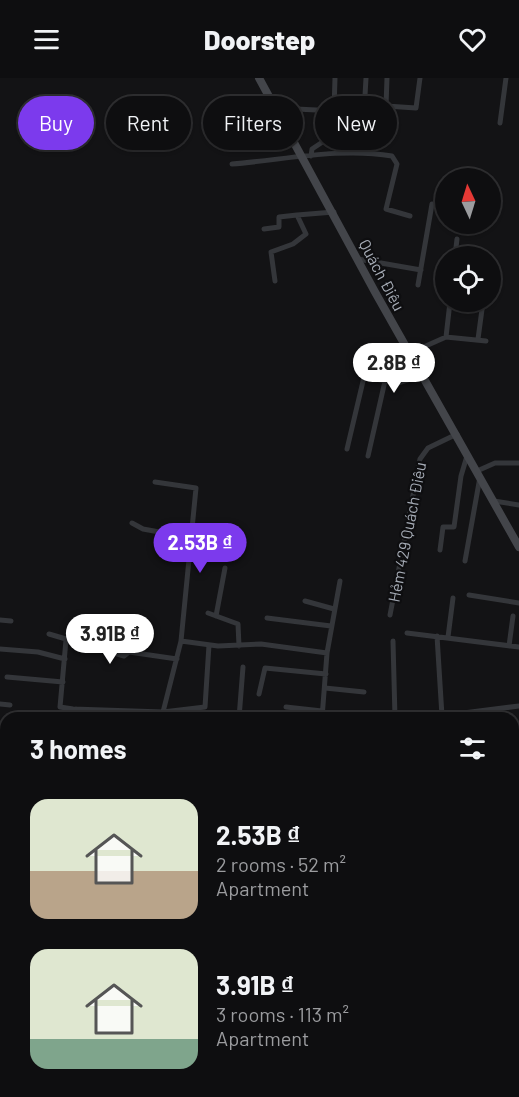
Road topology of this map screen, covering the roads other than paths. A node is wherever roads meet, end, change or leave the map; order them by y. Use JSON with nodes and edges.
{"nodes":[{"id":1,"x":259,"y":78,"type":"edge"},
{"id":2,"x":336,"y":78,"type":"edge"},
{"id":3,"x":366,"y":78,"type":"edge"},
{"id":4,"x":387,"y":78,"type":"edge"},
{"id":5,"x":420,"y":78,"type":"edge"},
{"id":6,"x":506,"y":78,"type":"edge"},
{"id":7,"x":269,"y":96,"type":"edge"},
{"id":8,"x":334,"y":96,"type":"edge"},
{"id":9,"x":365,"y":96,"type":"edge"},
{"id":10,"x":386,"y":96,"type":"edge"},
{"id":11,"x":397,"y":107,"type":"edge"},
{"id":12,"x":500,"y":123,"type":"dead end"},
{"id":13,"x":315,"y":147,"type":"edge"},
{"id":14,"x":303,"y":150,"type":"edge"},
{"id":15,"x":307,"y":156,"type":"junction"},
{"id":16,"x":232,"y":164,"type":"dead end"},
{"id":17,"x":432,"y":204,"type":"dead end"},
{"id":18,"x":334,"y":212,"type":"junction"},
{"id":19,"x":297,"y":215,"type":"junction"},
{"id":20,"x":410,"y":216,"type":"dead end"},
{"id":21,"x":264,"y":230,"type":"dead end"},
{"id":22,"x":457,"y":239,"type":"dead end"},
{"id":23,"x":456,"y":246,"type":"edge"},
{"id":24,"x":358,"y":259,"type":"junction"},
{"id":25,"x":421,"y":270,"type":"junction"},
{"id":26,"x":275,"y":281,"type":"dead end"},
{"id":27,"x":418,"y":285,"type":"dead end"},
{"id":28,"x":449,"y":312,"type":"edge"},
{"id":29,"x":482,"y":312,"type":"edge"},
{"id":30,"x":446,"y":337,"type":"junction"},
{"id":31,"x":478,"y":339,"type":"junction"},
{"id":32,"x":486,"y":341,"type":"dead end"},
{"id":33,"x":410,"y":353,"type":"junction"},
{"id":34,"x":376,"y":372,"type":"dead end"},
{"id":35,"x":421,"y":372,"type":"junction"},
{"id":36,"x":385,"y":381,"type":"junction"},
{"id":37,"x":457,"y":434,"type":"junction"},
{"id":38,"x":347,"y":449,"type":"dead end"},
{"id":39,"x":468,"y":454,"type":"junction"},
{"id":40,"x":368,"y":456,"type":"dead end"},
{"id":41,"x":519,"y":463,"type":"edge"},
{"id":42,"x":478,"y":474,"type":"junction"},
{"id":43,"x":155,"y":482,"type":"dead end"},
{"id":44,"x":494,"y":501,"type":"junction"},
{"id":45,"x":519,"y":505,"type":"edge"},
{"id":46,"x":132,"y":523,"type":"dead end"},
{"id":47,"x":192,"y":538,"type":"junction"},
{"id":48,"x":519,"y":547,"type":"edge"},
{"id":49,"x":440,"y":550,"type":"dead end"},
{"id":50,"x":161,"y":554,"type":"dead end"},
{"id":51,"x":190,"y":559,"type":"junction"},
{"id":52,"x":465,"y":561,"type":"dead end"},
{"id":53,"x":225,"y":568,"type":"dead end"},
{"id":54,"x":340,"y":581,"type":"dead end"},
{"id":55,"x":469,"y":595,"type":"dead end"},
{"id":56,"x":453,"y":598,"type":"dead end"},
{"id":57,"x":305,"y":601,"type":"dead end"},
{"id":58,"x":519,"y":603,"type":"edge"},
{"id":59,"x":334,"y":609,"type":"junction"},
{"id":60,"x":207,"y":613,"type":"dead end"},
{"id":61,"x":390,"y":615,"type":"dead end"},
{"id":62,"x":216,"y":616,"type":"junction"},
{"id":63,"x":513,"y":616,"type":"dead end"},
{"id":64,"x":267,"y":618,"type":"dead end"},
{"id":65,"x":0,"y":620,"type":"edge"},
{"id":66,"x":11,"y":621,"type":"dead end"},
{"id":67,"x":331,"y":626,"type":"junction"},
{"id":68,"x":407,"y":633,"type":"dead end"},
{"id":69,"x":49,"y":634,"type":"dead end"},
{"id":70,"x":437,"y":636,"type":"junction"},
{"id":71,"x":448,"y":637,"type":"junction"},
{"id":72,"x":66,"y":640,"type":"junction"},
{"id":73,"x":181,"y":641,"type":"junction"},
{"id":74,"x":393,"y":641,"type":"dead end"},
{"id":75,"x":209,"y":645,"type":"junction"},
{"id":76,"x":239,"y":646,"type":"junction"},
{"id":77,"x":509,"y":646,"type":"junction"},
{"id":78,"x":519,"y":647,"type":"edge"},
{"id":79,"x":0,"y":649,"type":"edge"},
{"id":80,"x":327,"y":653,"type":"junction"},
{"id":81,"x":65,"y":659,"type":"junction"},
{"id":82,"x":177,"y":659,"type":"junction"},
{"id":83,"x":243,"y":667,"type":"dead end"},
{"id":84,"x":326,"y":674,"type":"junction"},
{"id":85,"x":7,"y":677,"type":"dead end"},
{"id":86,"x":63,"y":682,"type":"junction"},
{"id":87,"x":325,"y":688,"type":"junction"},
{"id":88,"x":364,"y":692,"type":"dead end"},
{"id":89,"x":259,"y":694,"type":"dead end"},
{"id":90,"x":0,"y":704,"type":"edge"},
{"id":91,"x":10,"y":705,"type":"dead end"},
{"id":92,"x":519,"y":706,"type":"edge"},
{"id":93,"x":286,"y":707,"type":"dead end"},
{"id":94,"x":76,"y":709,"type":"junction"},
{"id":95,"x":322,"y":711,"type":"joint"},
{"id":96,"x":76,"y":712,"type":"edge"},
{"id":97,"x":163,"y":712,"type":"junction"},
{"id":98,"x":239,"y":712,"type":"edge"},
{"id":99,"x":395,"y":712,"type":"edge"},
{"id":100,"x":442,"y":712,"type":"edge"},
{"id":101,"x":477,"y":712,"type":"edge"}],
"edges":[{"from":1,"to":7,"type":"main road","name":"Quách Điêu"},
{"from":2,"to":8,"type":"street"},
{"from":3,"to":9,"type":"street"},
{"from":4,"to":10,"type":"street"},
{"from":5,"to":11,"type":"street"},
{"from":6,"to":12,"type":"street"},
{"from":13,"to":15,"type":"street"},
{"from":14,"to":15,"type":"main road","name":"Quách Điêu"},
{"from":15,"to":16,"type":"street"},
{"from":15,"to":18,"type":"main road","name":"Quách Điêu"},
{"from":15,"to":20,"type":"street"},
{"from":17,"to":25,"type":"street"},
{"from":18,"to":19,"type":"street"},
{"from":18,"to":24,"type":"main road","name":"Quách Điêu"},
{"from":19,"to":21,"type":"street"},
{"from":19,"to":26,"type":"street"},
{"from":22,"to":23,"type":"street"},
{"from":24,"to":25,"type":"street"},
{"from":24,"to":33,"type":"main road","name":"Quách Điêu"},
{"from":25,"to":27,"type":"street"},
{"from":28,"to":30,"type":"street"},
{"from":29,"to":31,"type":"street"},
{"from":30,"to":31,"type":"street"},
{"from":30,"to":33,"type":"street"},
{"from":31,"to":32,"type":"street"},
{"from":33,"to":35,"type":"main road","name":"Quách Điêu"},
{"from":34,"to":35,"type":"street"},
{"from":35,"to":36,"type":"street"},
{"from":35,"to":37,"type":"main road","name":"Quách Điêu"},
{"from":36,"to":38,"type":"street"},
{"from":36,"to":40,"type":"street"},
{"from":37,"to":39,"type":"main road","name":"Quách Điêu"},
{"from":37,"to":61,"type":"street","name":"Hẻm 429 Quách Điêu"},
{"from":39,"to":42,"type":"main road","name":"Quách Điêu"},
{"from":39,"to":49,"type":"street"},
{"from":41,"to":42,"type":"street"},
{"from":42,"to":44,"type":"main road","name":"Quách Điêu"},
{"from":42,"to":52,"type":"street"},
{"from":43,"to":47,"type":"street"},
{"from":44,"to":45,"type":"street"},
{"from":44,"to":48,"type":"main road","name":"Quách Điêu"},
{"from":46,"to":47,"type":"street"},
{"from":47,"to":51,"type":"street"},
{"from":50,"to":51,"type":"street"},
{"from":51,"to":73,"type":"street"},
{"from":53,"to":62,"type":"street"},
{"from":54,"to":59,"type":"street"},
{"from":55,"to":58,"type":"street"},
{"from":56,"to":71,"type":"street"},
{"from":57,"to":59,"type":"street"},
{"from":59,"to":67,"type":"street"},
{"from":60,"to":62,"type":"street"},
{"from":62,"to":76,"type":"street"},
{"from":63,"to":77,"type":"street"},
{"from":64,"to":67,"type":"street"},
{"from":65,"to":66,"type":"street"},
{"from":67,"to":80,"type":"street"},
{"from":68,"to":70,"type":"street"},
{"from":69,"to":72,"type":"street"},
{"from":70,"to":71,"type":"street"},
{"from":70,"to":100,"type":"street"},
{"from":71,"to":77,"type":"street"},
{"from":72,"to":81,"type":"street"},
{"from":72,"to":82,"type":"street"},
{"from":73,"to":75,"type":"street"},
{"from":73,"to":82,"type":"street"},
{"from":74,"to":99,"type":"street"},
{"from":75,"to":76,"type":"street"},
{"from":75,"to":97,"type":"street"},
{"from":76,"to":80,"type":"street"},
{"from":77,"to":78,"type":"street"},
{"from":79,"to":81,"type":"street"},
{"from":80,"to":84,"type":"street"},
{"from":81,"to":86,"type":"street"},
{"from":82,"to":97,"type":"street"},
{"from":83,"to":98,"type":"street"},
{"from":84,"to":87,"type":"street"},
{"from":84,"to":89,"type":"street"},
{"from":85,"to":86,"type":"street"},
{"from":86,"to":94,"type":"street"},
{"from":87,"to":88,"type":"street"},
{"from":87,"to":95,"type":"street"},
{"from":90,"to":91,"type":"street"},
{"from":92,"to":101,"type":"street"},
{"from":93,"to":95,"type":"street"},
{"from":94,"to":96,"type":"street"},
{"from":94,"to":97,"type":"street"}]}
